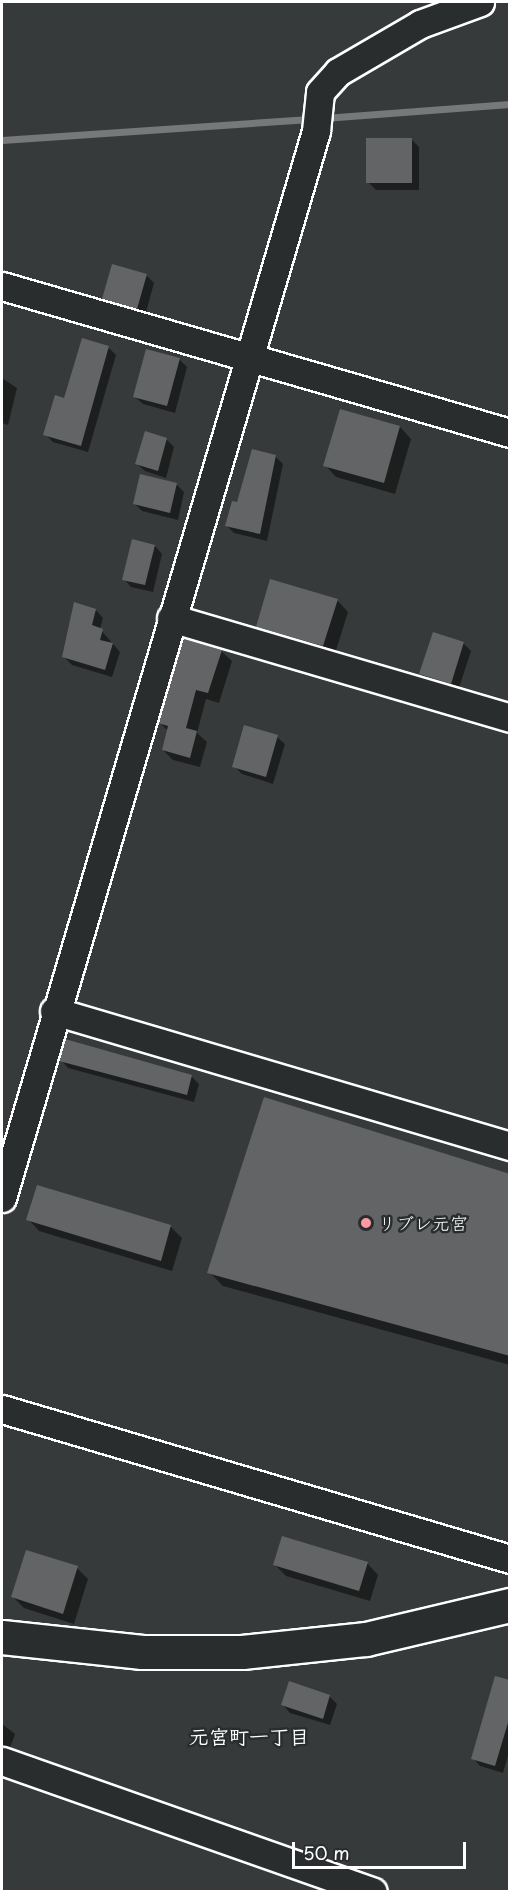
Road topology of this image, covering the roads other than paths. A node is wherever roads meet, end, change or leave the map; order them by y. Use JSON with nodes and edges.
{"nodes":[{"id":1,"x":480,"y":2,"type":"edge"},
{"id":2,"x":2,"y":286,"type":"edge"},
{"id":3,"x":248,"y":358,"type":"junction"},
{"id":4,"x":510,"y":433,"type":"edge"},
{"id":5,"x":171,"y":618,"type":"junction"},
{"id":6,"x":510,"y":718,"type":"edge"},
{"id":7,"x":54,"y":1011,"type":"junction"},
{"id":8,"x":510,"y":1146,"type":"edge"},
{"id":9,"x":2,"y":1198,"type":"edge"},
{"id":10,"x":2,"y":1409,"type":"edge"},
{"id":11,"x":510,"y":1558,"type":"edge"},
{"id":12,"x":510,"y":1605,"type":"edge"},
{"id":13,"x":2,"y":1636,"type":"edge"},
{"id":14,"x":2,"y":1761,"type":"edge"},
{"id":15,"x":373,"y":1892,"type":"edge"}],
"edges":[{"from":1,"to":3,"type":"street"},
{"from":2,"to":3,"type":"street"},
{"from":3,"to":4,"type":"street"},
{"from":3,"to":5,"type":"street"},
{"from":5,"to":6,"type":"street"},
{"from":5,"to":7,"type":"street"},
{"from":7,"to":8,"type":"street"},
{"from":7,"to":9,"type":"street"},
{"from":10,"to":11,"type":"street"},
{"from":12,"to":13,"type":"street"},
{"from":14,"to":15,"type":"street"}]}
